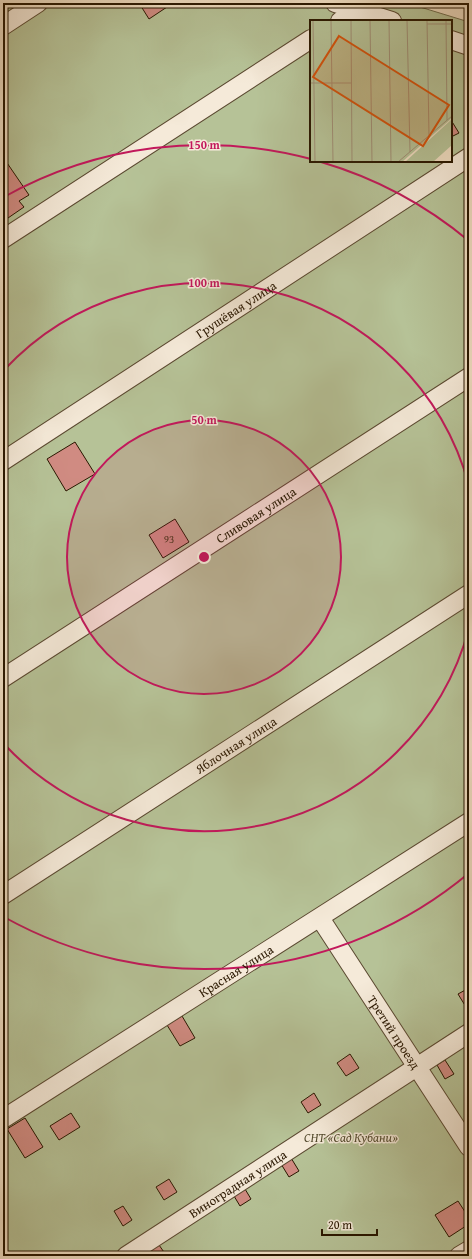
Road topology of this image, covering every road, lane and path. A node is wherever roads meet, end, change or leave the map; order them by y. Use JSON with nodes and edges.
{"nodes":[{"id":1,"x":38,"y":3,"type":"edge"},
{"id":2,"x":335,"y":3,"type":"edge"},
{"id":3,"x":357,"y":10,"type":"junction"},
{"id":4,"x":342,"y":20,"type":"edge"},
{"id":5,"x":389,"y":20,"type":"edge"},
{"id":6,"x":3,"y":26,"type":"edge"},
{"id":7,"x":452,"y":40,"type":"edge"},
{"id":8,"x":310,"y":41,"type":"edge"},
{"id":9,"x":469,"y":46,"type":"edge"},
{"id":10,"x":469,"y":157,"type":"edge"},
{"id":11,"x":3,"y":238,"type":"edge"},
{"id":12,"x":469,"y":377,"type":"edge"},
{"id":13,"x":3,"y":461,"type":"edge"},
{"id":14,"x":469,"y":594,"type":"edge"},
{"id":15,"x":3,"y":678,"type":"edge"},
{"id":16,"x":469,"y":822,"type":"edge"},
{"id":17,"x":3,"y":894,"type":"edge"},
{"id":18,"x":320,"y":918,"type":"junction"},
{"id":19,"x":469,"y":1033,"type":"edge"},
{"id":20,"x":417,"y":1066,"type":"junction"},
{"id":21,"x":3,"y":1119,"type":"edge"},
{"id":22,"x":469,"y":1147,"type":"edge"},
{"id":23,"x":469,"y":1250,"type":"edge"},
{"id":24,"x":126,"y":1256,"type":"edge"},
{"id":25,"x":459,"y":1256,"type":"edge"}],
"edges":[{"from":1,"to":6,"type":"street"},
{"from":2,"to":3,"type":"street"},
{"from":3,"to":4,"type":"street"},
{"from":3,"to":5,"type":"street"},
{"from":7,"to":9,"type":"street"},
{"from":8,"to":11,"type":"street"},
{"from":10,"to":13,"type":"street","name":"Грушёвая улица"},
{"from":12,"to":15,"type":"street","name":"Сливовая улица"},
{"from":14,"to":17,"type":"street","name":"Яблочная улица"},
{"from":16,"to":18,"type":"street","name":"Красная улица"},
{"from":18,"to":20,"type":"street","name":"Третий проезд"},
{"from":18,"to":21,"type":"street","name":"Красная улица"},
{"from":19,"to":20,"type":"street","name":"Виноградная улица"},
{"from":20,"to":22,"type":"street","name":"Третий проезд"},
{"from":20,"to":24,"type":"street","name":"Виноградная улица"},
{"from":23,"to":25,"type":"street"}]}
